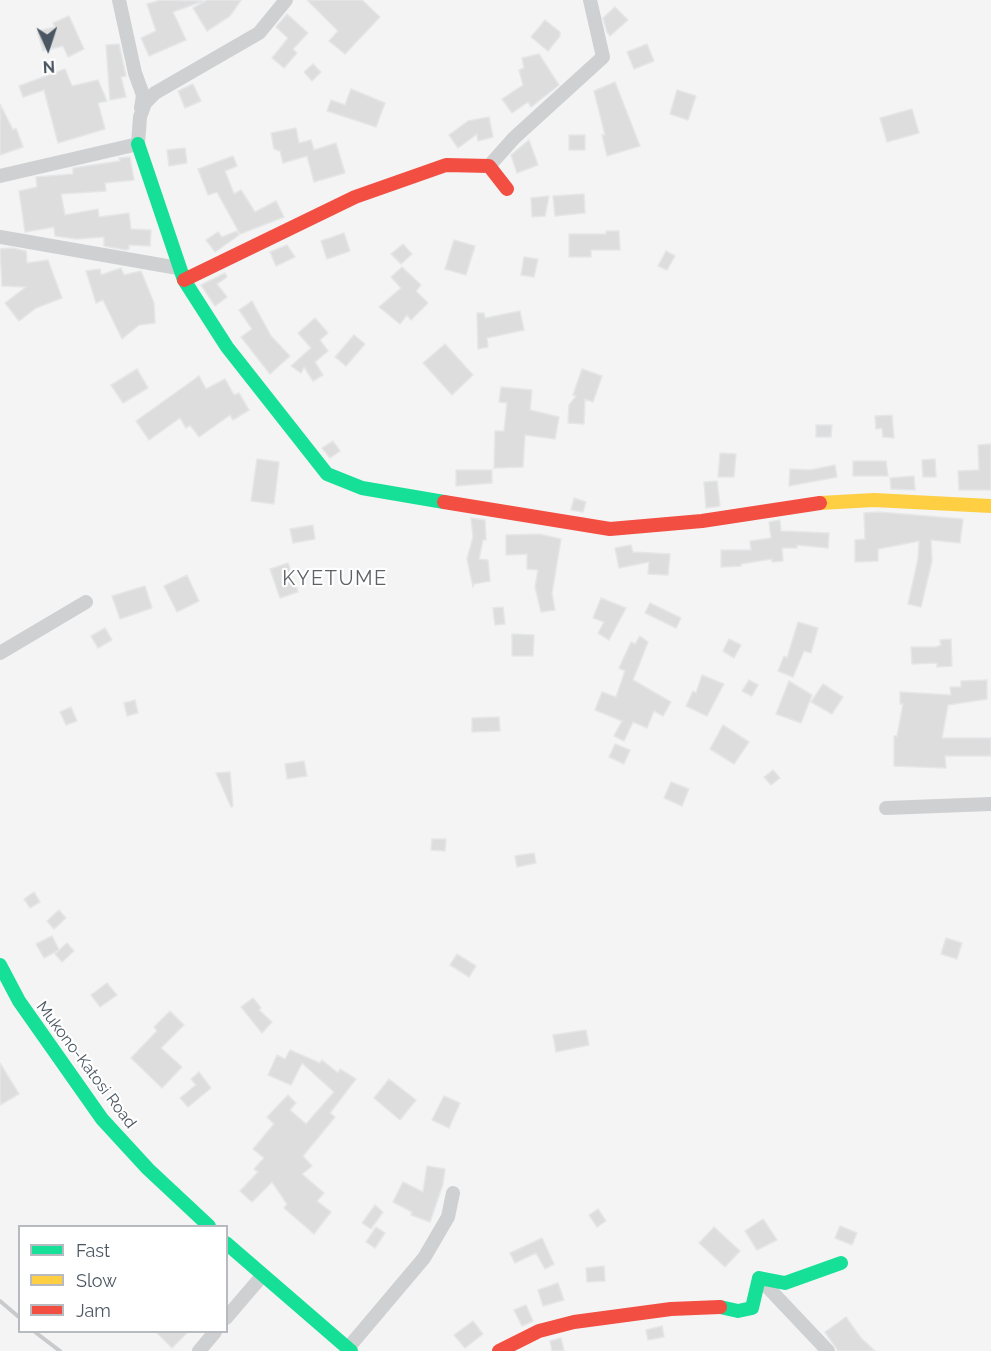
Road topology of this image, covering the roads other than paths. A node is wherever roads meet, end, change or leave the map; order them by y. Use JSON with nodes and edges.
{"nodes":[{"id":1,"x":119,"y":0,"type":"edge"},
{"id":2,"x":286,"y":0,"type":"edge"},
{"id":3,"x":590,"y":0,"type":"edge"},
{"id":4,"x":140,"y":117,"type":"junction"},
{"id":5,"x":138,"y":144,"type":"junction"},
{"id":6,"x":489,"y":166,"type":"junction"},
{"id":7,"x":0,"y":176,"type":"edge"},
{"id":8,"x":507,"y":189,"type":"dead end"},
{"id":9,"x":0,"y":237,"type":"edge"},
{"id":10,"x":181,"y":274,"type":"junction"},
{"id":11,"x":991,"y":506,"type":"edge"},
{"id":12,"x":86,"y":602,"type":"dead end"},
{"id":13,"x":0,"y":653,"type":"edge"},
{"id":14,"x":991,"y":804,"type":"edge"},
{"id":15,"x":886,"y":807,"type":"dead end"},
{"id":16,"x":0,"y":965,"type":"edge"},
{"id":17,"x":453,"y":1193,"type":"dead end"},
{"id":18,"x":207,"y":1225,"type":"edge"},
{"id":19,"x":228,"y":1245,"type":"edge"},
{"id":20,"x":841,"y":1263,"type":"dead end"},
{"id":21,"x":262,"y":1275,"type":"junction"},
{"id":22,"x":759,"y":1278,"type":"junction"},
{"id":23,"x":228,"y":1316,"type":"edge"},
{"id":24,"x":214,"y":1333,"type":"edge"},
{"id":25,"x":349,"y":1349,"type":"edge"},
{"id":26,"x":199,"y":1351,"type":"edge"},
{"id":27,"x":499,"y":1351,"type":"edge"},
{"id":28,"x":828,"y":1351,"type":"edge"}],
"edges":[{"from":1,"to":4,"type":"street"},
{"from":2,"to":4,"type":"street"},
{"from":3,"to":6,"type":"street"},
{"from":4,"to":5,"type":"street"},
{"from":5,"to":7,"type":"street"},
{"from":5,"to":10,"type":"street"},
{"from":6,"to":8,"type":"street"},
{"from":6,"to":10,"type":"street"},
{"from":9,"to":10,"type":"street"},
{"from":10,"to":11,"type":"street"},
{"from":12,"to":13,"type":"street"},
{"from":14,"to":15,"type":"street"},
{"from":16,"to":18,"type":"street","name":"Mukono-Katosi Road"},
{"from":17,"to":25,"type":"street"},
{"from":19,"to":21,"type":"street"},
{"from":20,"to":22,"type":"street"},
{"from":21,"to":23,"type":"street"},
{"from":21,"to":25,"type":"street"},
{"from":22,"to":27,"type":"street"},
{"from":22,"to":28,"type":"street"},
{"from":24,"to":26,"type":"street"}]}
